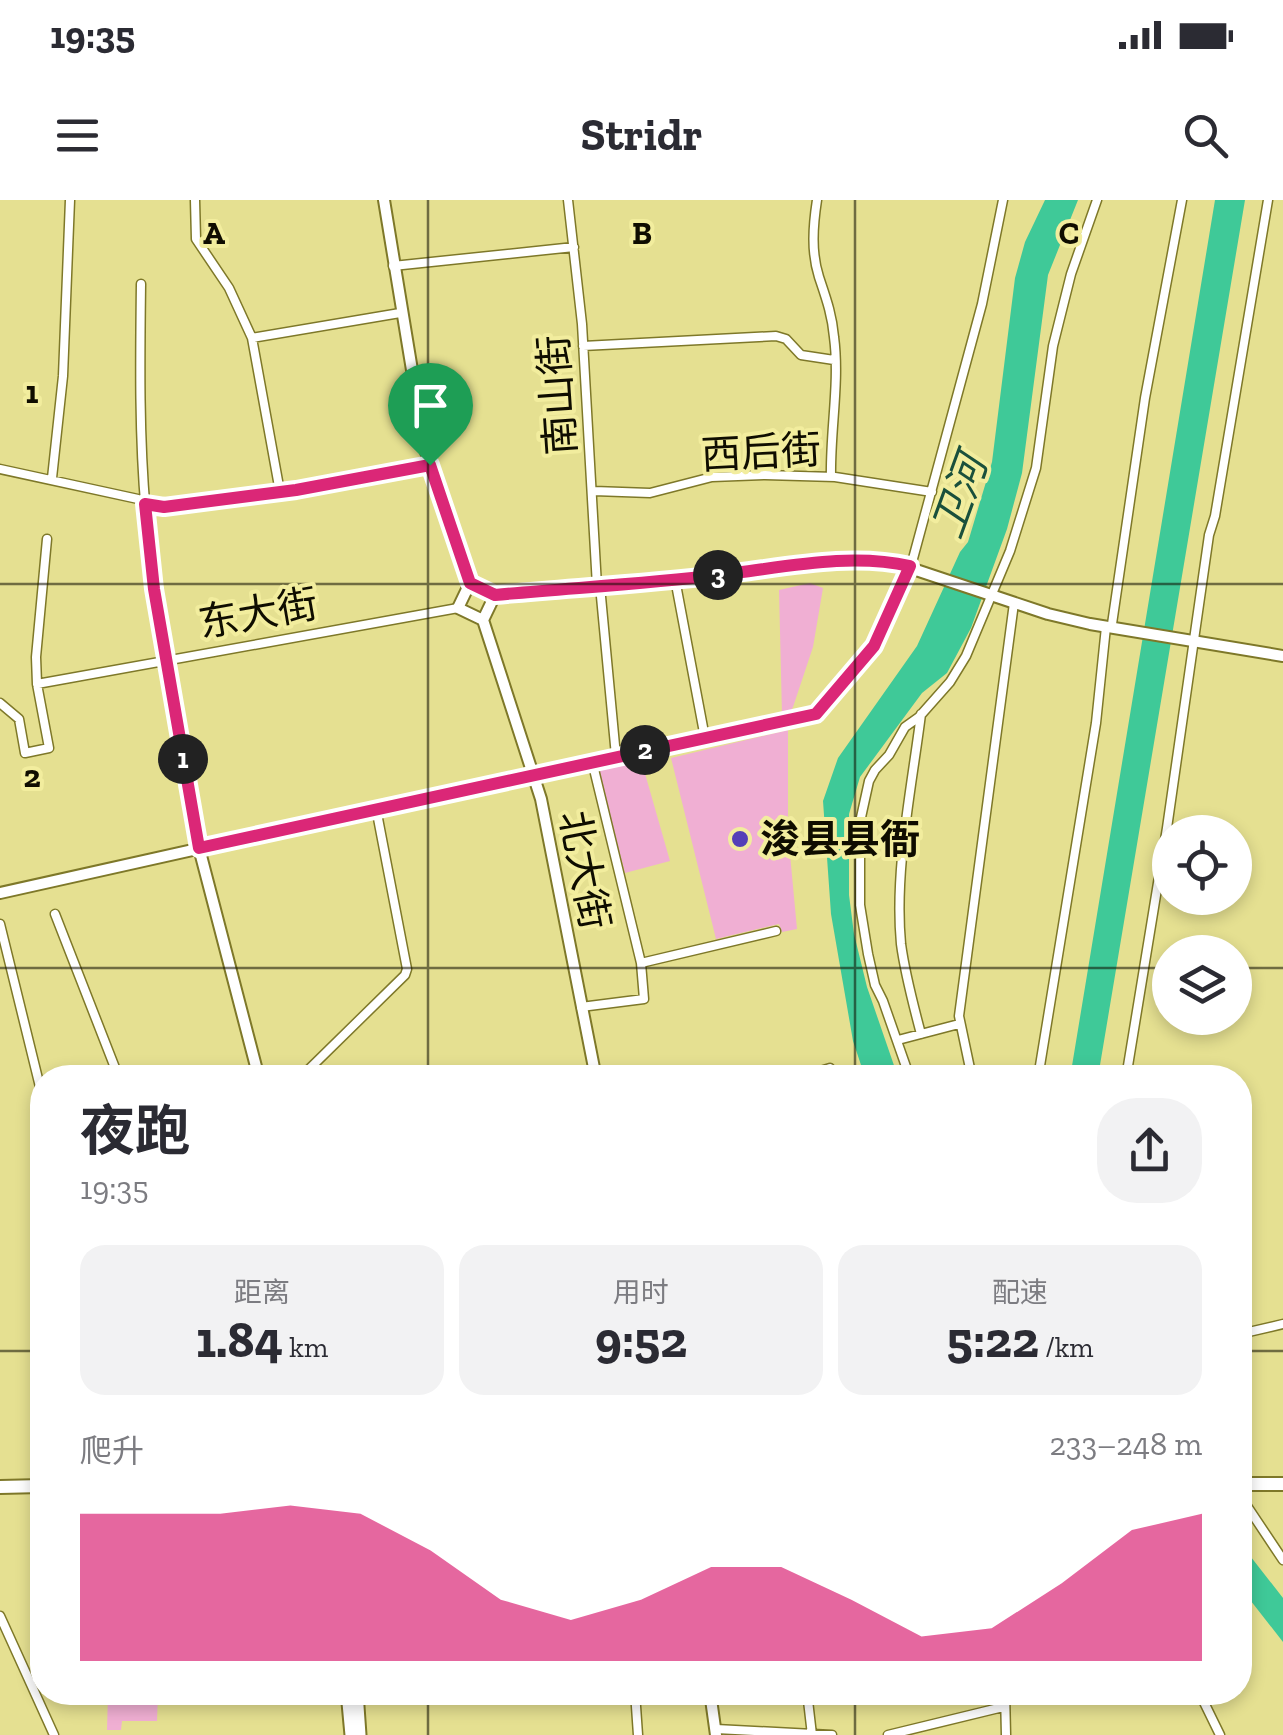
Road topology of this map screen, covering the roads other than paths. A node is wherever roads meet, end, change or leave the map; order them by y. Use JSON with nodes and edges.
{"nodes":[{"id":1,"x":70,"y":200,"type":"edge"},
{"id":2,"x":195,"y":200,"type":"edge"},
{"id":3,"x":384,"y":200,"type":"edge"},
{"id":4,"x":568,"y":200,"type":"edge"},
{"id":5,"x":817,"y":200,"type":"edge"},
{"id":6,"x":1003,"y":200,"type":"edge"},
{"id":7,"x":1097,"y":200,"type":"edge"},
{"id":8,"x":1182,"y":200,"type":"edge"},
{"id":9,"x":1268,"y":200,"type":"edge"},
{"id":10,"x":574,"y":247,"type":"junction"},
{"id":11,"x":392,"y":266,"type":"junction"},
{"id":12,"x":141,"y":284,"type":"dead end"},
{"id":13,"x":400,"y":313,"type":"junction"},
{"id":14,"x":252,"y":338,"type":"junction"},
{"id":15,"x":584,"y":346,"type":"junction"},
{"id":16,"x":834,"y":360,"type":"junction"},
{"id":17,"x":430,"y":465,"type":"junction"},
{"id":18,"x":0,"y":469,"type":"edge"},
{"id":19,"x":831,"y":477,"type":"junction"},
{"id":20,"x":52,"y":478,"type":"junction"},
{"id":21,"x":594,"y":491,"type":"junction"},
{"id":22,"x":280,"y":492,"type":"junction"},
{"id":23,"x":932,"y":492,"type":"junction"},
{"id":24,"x":145,"y":504,"type":"junction"},
{"id":25,"x":47,"y":540,"type":"dead end"},
{"id":26,"x":910,"y":566,"type":"junction"},
{"id":27,"x":675,"y":579,"type":"junction"},
{"id":28,"x":470,"y":583,"type":"junction"},
{"id":29,"x":599,"y":586,"type":"junction"},
{"id":30,"x":495,"y":595,"type":"junction"},
{"id":31,"x":990,"y":596,"type":"junction"},
{"id":32,"x":1014,"y":603,"type":"junction"},
{"id":33,"x":458,"y":608,"type":"junction"},
{"id":34,"x":483,"y":620,"type":"junction"},
{"id":35,"x":1113,"y":627,"type":"junction"},
{"id":36,"x":1189,"y":640,"type":"junction"},
{"id":37,"x":1283,"y":656,"type":"edge"},
{"id":38,"x":166,"y":661,"type":"junction"},
{"id":39,"x":38,"y":684,"type":"junction"},
{"id":40,"x":0,"y":702,"type":"edge"},
{"id":41,"x":921,"y":714,"type":"junction"},
{"id":42,"x":704,"y":738,"type":"junction"},
{"id":43,"x":616,"y":756,"type":"junction"},
{"id":44,"x":592,"y":762,"type":"junction"},
{"id":45,"x":534,"y":774,"type":"junction"},
{"id":46,"x":376,"y":808,"type":"junction"},
{"id":47,"x":199,"y":848,"type":"junction"},
{"id":48,"x":0,"y":894,"type":"edge"},
{"id":49,"x":55,"y":914,"type":"dead end"},
{"id":50,"x":0,"y":924,"type":"edge"},
{"id":51,"x":776,"y":930,"type":"dead end"},
{"id":52,"x":641,"y":963,"type":"junction"},
{"id":53,"x":581,"y":1007,"type":"junction"},
{"id":54,"x":959,"y":1024,"type":"junction"},
{"id":55,"x":921,"y":1034,"type":"junction"},
{"id":56,"x":898,"y":1040,"type":"junction"},
{"id":57,"x":35,"y":1065,"type":"edge"},
{"id":58,"x":114,"y":1065,"type":"edge"},
{"id":59,"x":256,"y":1065,"type":"edge"},
{"id":60,"x":313,"y":1065,"type":"edge"},
{"id":61,"x":593,"y":1065,"type":"edge"},
{"id":62,"x":906,"y":1065,"type":"edge"},
{"id":63,"x":969,"y":1065,"type":"edge"},
{"id":64,"x":1040,"y":1065,"type":"edge"},
{"id":65,"x":1128,"y":1065,"type":"edge"},
{"id":66,"x":1283,"y":1324,"type":"edge"},
{"id":67,"x":1252,"y":1331,"type":"edge"},
{"id":68,"x":1252,"y":1476,"type":"edge"},
{"id":69,"x":1283,"y":1476,"type":"edge"},
{"id":70,"x":1283,"y":1484,"type":"edge"},
{"id":71,"x":0,"y":1486,"type":"edge"},
{"id":72,"x":30,"y":1486,"type":"edge"},
{"id":73,"x":1252,"y":1486,"type":"edge"},
{"id":74,"x":0,"y":1494,"type":"edge"},
{"id":75,"x":30,"y":1494,"type":"edge"},
{"id":76,"x":1252,"y":1514,"type":"edge"},
{"id":77,"x":1283,"y":1560,"type":"edge"},
{"id":78,"x":0,"y":1616,"type":"edge"},
{"id":79,"x":30,"y":1682,"type":"edge"},
{"id":80,"x":40,"y":1705,"type":"edge"},
{"id":81,"x":348,"y":1705,"type":"edge"},
{"id":82,"x":358,"y":1705,"type":"edge"},
{"id":83,"x":636,"y":1705,"type":"edge"},
{"id":84,"x":712,"y":1705,"type":"edge"},
{"id":85,"x":809,"y":1705,"type":"edge"},
{"id":86,"x":1004,"y":1705,"type":"edge"},
{"id":87,"x":1205,"y":1705,"type":"edge"},
{"id":88,"x":1004,"y":1708,"type":"junction"},
{"id":89,"x":950,"y":1721,"type":"junction"},
{"id":90,"x":716,"y":1732,"type":"edge"},
{"id":91,"x":812,"y":1734,"type":"edge"},
{"id":92,"x":54,"y":1735,"type":"edge"},
{"id":93,"x":351,"y":1735,"type":"edge"},
{"id":94,"x":360,"y":1735,"type":"edge"},
{"id":95,"x":638,"y":1735,"type":"edge"},
{"id":96,"x":832,"y":1735,"type":"edge"},
{"id":97,"x":888,"y":1735,"type":"edge"},
{"id":98,"x":952,"y":1735,"type":"edge"},
{"id":99,"x":1006,"y":1735,"type":"edge"},
{"id":100,"x":1220,"y":1735,"type":"edge"}],
"edges":[{"from":1,"to":20,"type":"street"},
{"from":2,"to":14,"type":"street"},
{"from":3,"to":11,"type":"street"},
{"from":4,"to":10,"type":"street","name":"南山街"},
{"from":5,"to":16,"type":"street"},
{"from":6,"to":23,"type":"street"},
{"from":7,"to":31,"type":"street"},
{"from":8,"to":35,"type":"street"},
{"from":9,"to":36,"type":"street"},
{"from":10,"to":11,"type":"street"},
{"from":10,"to":15,"type":"street","name":"南山街"},
{"from":11,"to":13,"type":"street"},
{"from":12,"to":24,"type":"street"},
{"from":13,"to":14,"type":"street"},
{"from":13,"to":17,"type":"street"},
{"from":14,"to":22,"type":"street"},
{"from":15,"to":16,"type":"street"},
{"from":15,"to":21,"type":"street","name":"南山街"},
{"from":16,"to":19,"type":"street"},
{"from":17,"to":22,"type":"street"},
{"from":17,"to":28,"type":"street"},
{"from":18,"to":20,"type":"street"},
{"from":19,"to":21,"type":"street","name":"西后街"},
{"from":19,"to":23,"type":"street","name":"西后街"},
{"from":20,"to":24,"type":"street"},
{"from":21,"to":29,"type":"street","name":"南山街"},
{"from":22,"to":24,"type":"street"},
{"from":23,"to":26,"type":"street"},
{"from":24,"to":38,"type":"street"},
{"from":25,"to":39,"type":"street"},
{"from":26,"to":27,"type":"street"},
{"from":26,"to":31,"type":"street"},
{"from":26,"to":42,"type":"street"},
{"from":27,"to":29,"type":"street"},
{"from":27,"to":42,"type":"street"},
{"from":28,"to":30,"type":"street"},
{"from":28,"to":33,"type":"street"},
{"from":29,"to":30,"type":"street"},
{"from":29,"to":43,"type":"street","name":"南山街"},
{"from":30,"to":34,"type":"street"},
{"from":31,"to":32,"type":"street"},
{"from":31,"to":41,"type":"street"},
{"from":32,"to":35,"type":"street"},
{"from":32,"to":54,"type":"street"},
{"from":33,"to":34,"type":"street"},
{"from":33,"to":38,"type":"street","name":"东大街"},
{"from":34,"to":45,"type":"street","name":"北大街"},
{"from":35,"to":36,"type":"street"},
{"from":35,"to":64,"type":"street"},
{"from":36,"to":37,"type":"street"},
{"from":36,"to":65,"type":"street"},
{"from":38,"to":39,"type":"street","name":"东大街"},
{"from":38,"to":47,"type":"street"},
{"from":39,"to":40,"type":"street"},
{"from":41,"to":55,"type":"street"},
{"from":41,"to":56,"type":"street"},
{"from":42,"to":43,"type":"street"},
{"from":43,"to":44,"type":"street"},
{"from":44,"to":45,"type":"street"},
{"from":44,"to":52,"type":"street"},
{"from":45,"to":46,"type":"street"},
{"from":45,"to":53,"type":"street","name":"北大街"},
{"from":46,"to":47,"type":"street"},
{"from":46,"to":60,"type":"street"},
{"from":47,"to":48,"type":"street"},
{"from":47,"to":59,"type":"street"},
{"from":49,"to":58,"type":"street"},
{"from":50,"to":57,"type":"street"},
{"from":51,"to":52,"type":"street"},
{"from":52,"to":53,"type":"street"},
{"from":53,"to":61,"type":"street","name":"北大街"},
{"from":54,"to":55,"type":"street"},
{"from":54,"to":63,"type":"street"},
{"from":55,"to":56,"type":"street"},
{"from":56,"to":62,"type":"street"},
{"from":66,"to":67,"type":"street"},
{"from":68,"to":69,"type":"main road"},
{"from":70,"to":73,"type":"main road"},
{"from":71,"to":72,"type":"main road"},
{"from":74,"to":75,"type":"main road"},
{"from":76,"to":77,"type":"street"},
{"from":78,"to":79,"type":"street"},
{"from":80,"to":92,"type":"street"},
{"from":81,"to":93,"type":"main road"},
{"from":82,"to":94,"type":"main road"},
{"from":83,"to":95,"type":"street"},
{"from":84,"to":90,"type":"street"},
{"from":85,"to":91,"type":"street"},
{"from":86,"to":88,"type":"street"},
{"from":87,"to":100,"type":"street"},
{"from":88,"to":89,"type":"street"},
{"from":88,"to":99,"type":"street"},
{"from":89,"to":97,"type":"street"},
{"from":89,"to":98,"type":"street"},
{"from":90,"to":91,"type":"street"},
{"from":91,"to":96,"type":"street"}]}
